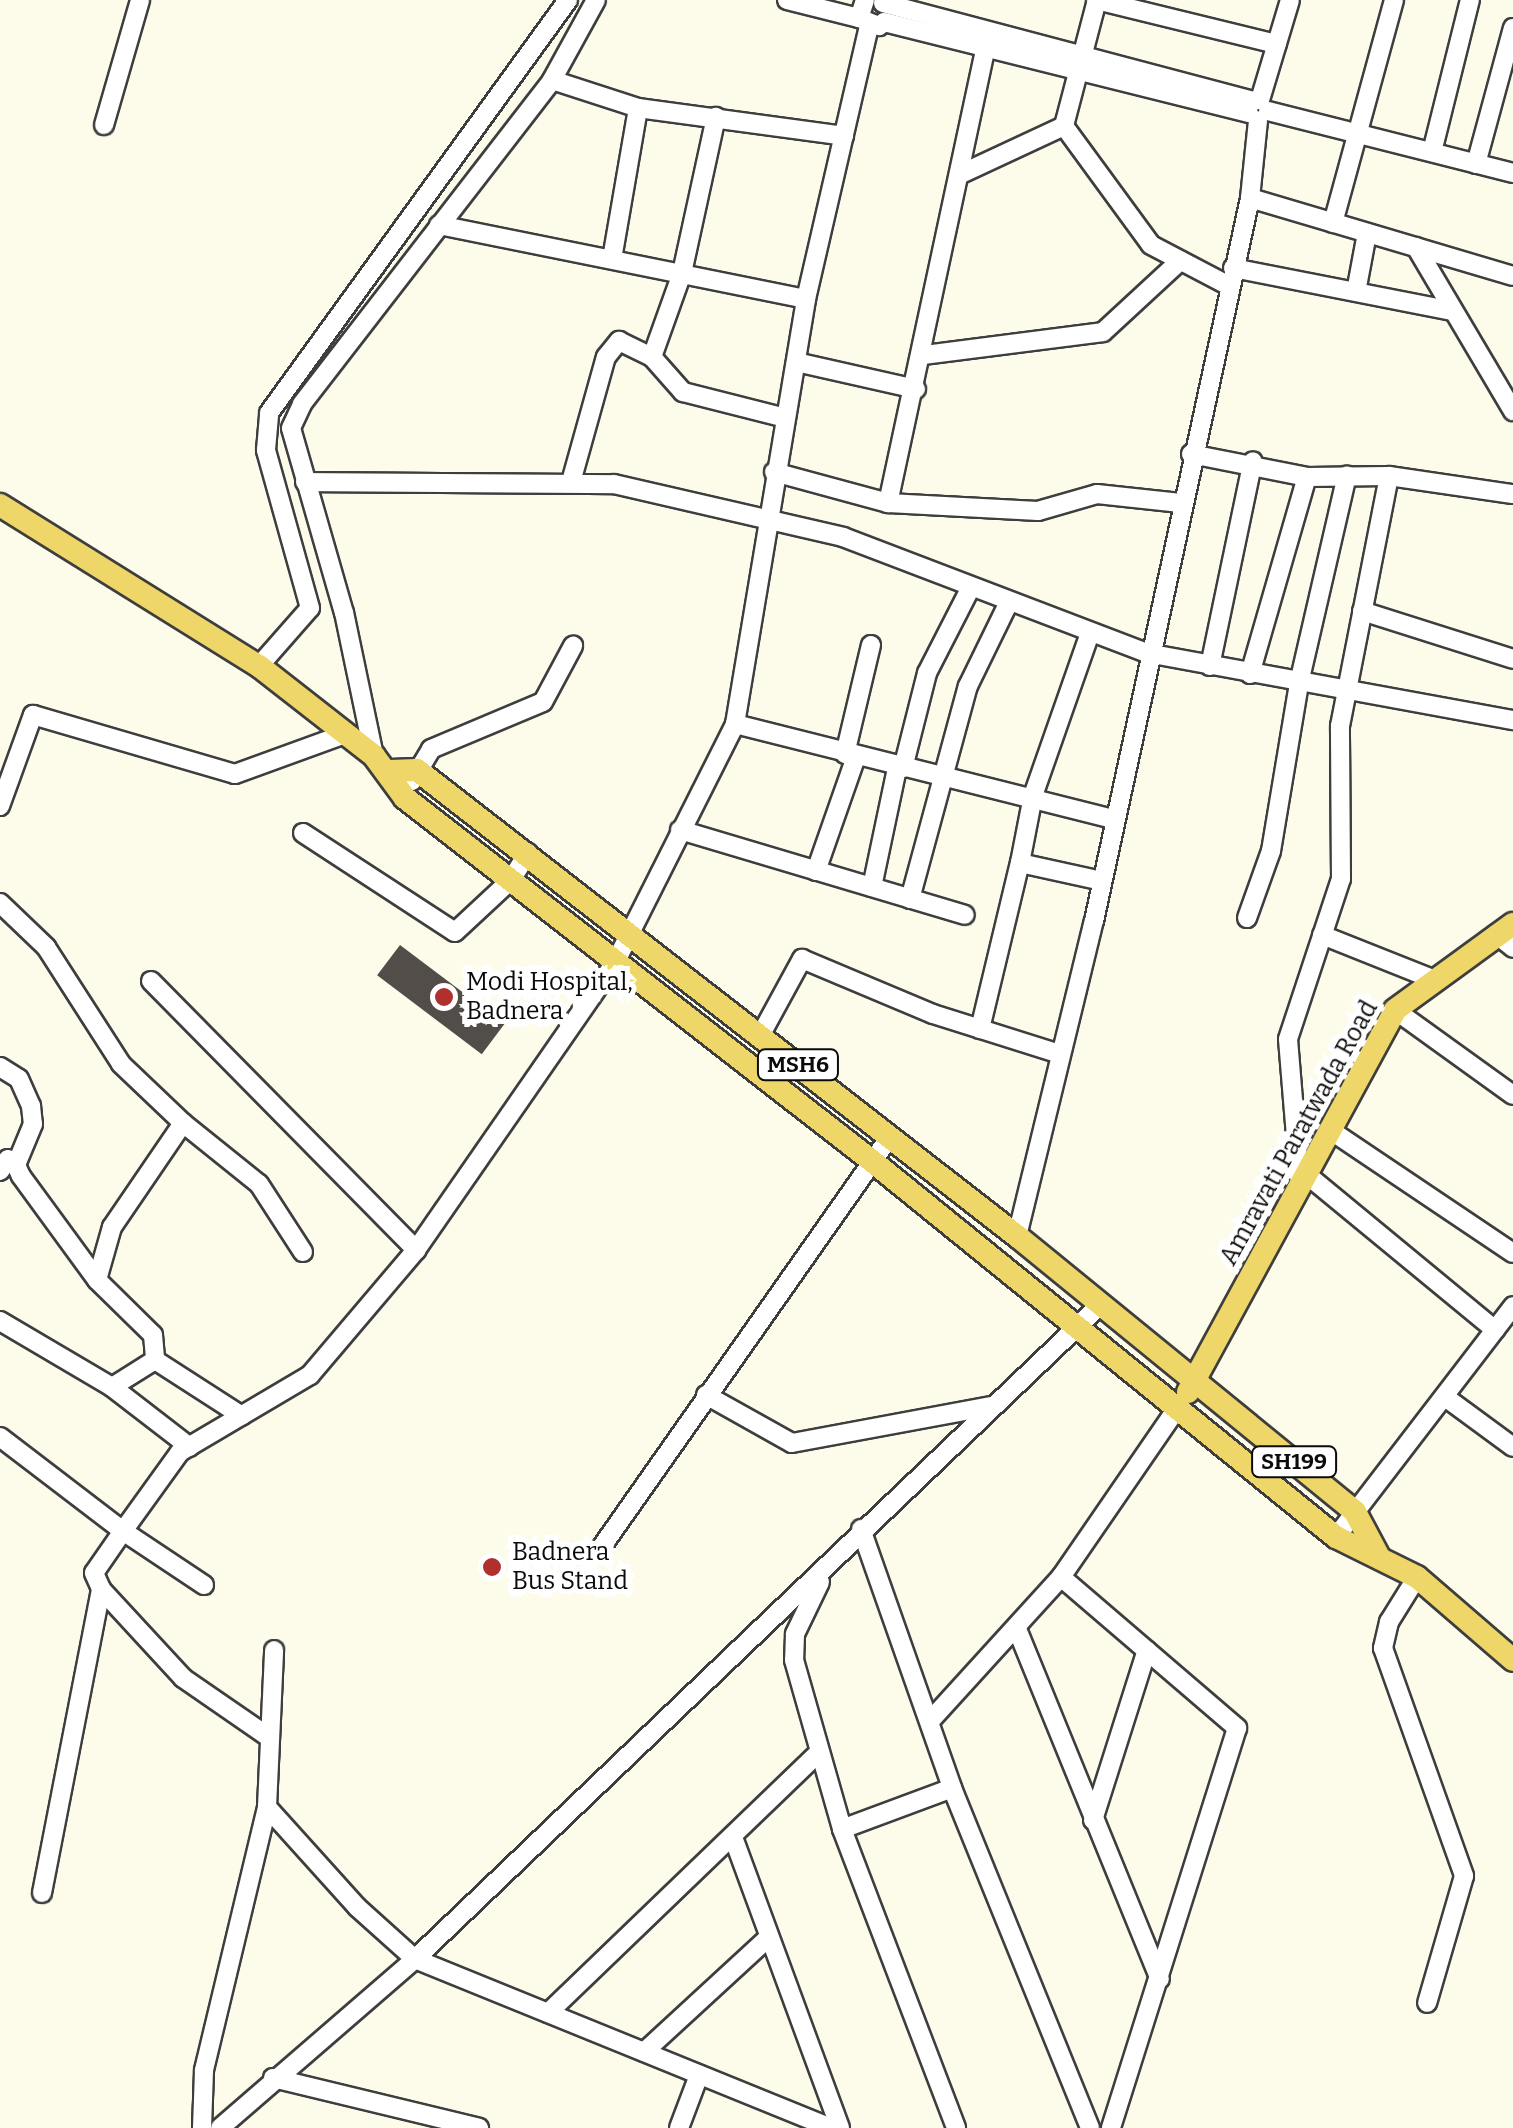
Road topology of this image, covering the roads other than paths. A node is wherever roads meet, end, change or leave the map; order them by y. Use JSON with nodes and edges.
{"nodes":[{"id":1,"x":140,"y":0,"type":"edge"},
{"id":2,"x":568,"y":0,"type":"edge"},
{"id":3,"x":596,"y":0,"type":"edge"},
{"id":4,"x":788,"y":0,"type":"edge"},
{"id":5,"x":1096,"y":0,"type":"edge"},
{"id":6,"x":1290,"y":0,"type":"edge"},
{"id":7,"x":1394,"y":0,"type":"edge"},
{"id":8,"x":1470,"y":0,"type":"edge"},
{"id":9,"x":871,"y":9,"type":"edge"},
{"id":10,"x":1513,"y":28,"type":"edge"},
{"id":11,"x":1277,"y":44,"type":"junction"},
{"id":12,"x":986,"y":48,"type":"junction"},
{"id":13,"x":1078,"y":61,"type":"junction"},
{"id":14,"x":552,"y":80,"type":"junction"},
{"id":15,"x":638,"y":108,"type":"junction"},
{"id":16,"x":1258,"y":109,"type":"junction"},
{"id":17,"x":716,"y":116,"type":"junction"},
{"id":18,"x":104,"y":125,"type":"dead end"},
{"id":19,"x":1064,"y":126,"type":"junction"},
{"id":20,"x":844,"y":136,"type":"junction"},
{"id":21,"x":1354,"y":136,"type":"junction"},
{"id":22,"x":1432,"y":152,"type":"junction"},
{"id":23,"x":1476,"y":164,"type":"junction"},
{"id":24,"x":1513,"y":173,"type":"edge"},
{"id":25,"x":963,"y":174,"type":"junction"},
{"id":26,"x":1250,"y":198,"type":"junction"},
{"id":27,"x":1333,"y":222,"type":"junction"},
{"id":28,"x":439,"y":225,"type":"junction"},
{"id":29,"x":1367,"y":233,"type":"junction"},
{"id":30,"x":1416,"y":247,"type":"junction"},
{"id":31,"x":612,"y":259,"type":"junction"},
{"id":32,"x":1180,"y":261,"type":"junction"},
{"id":33,"x":682,"y":273,"type":"junction"},
{"id":34,"x":1513,"y":276,"type":"edge"},
{"id":35,"x":1231,"y":277,"type":"junction"},
{"id":36,"x":1356,"y":292,"type":"junction"},
{"id":37,"x":806,"y":298,"type":"junction"},
{"id":38,"x":1452,"y":310,"type":"junction"},
{"id":39,"x":924,"y":355,"type":"junction"},
{"id":40,"x":652,"y":357,"type":"junction"},
{"id":41,"x":796,"y":362,"type":"junction"},
{"id":42,"x":916,"y":388,"type":"junction"},
{"id":43,"x":1513,"y":411,"type":"edge"},
{"id":44,"x":786,"y":418,"type":"junction"},
{"id":45,"x":1192,"y":454,"type":"junction"},
{"id":46,"x":1253,"y":461,"type":"junction"},
{"id":47,"x":774,"y":472,"type":"junction"},
{"id":48,"x":1347,"y":475,"type":"junction"},
{"id":49,"x":1307,"y":476,"type":"junction"},
{"id":50,"x":1389,"y":476,"type":"junction"},
{"id":51,"x":304,"y":482,"type":"junction"},
{"id":52,"x":570,"y":482,"type":"junction"},
{"id":53,"x":1513,"y":494,"type":"edge"},
{"id":54,"x":888,"y":503,"type":"junction"},
{"id":55,"x":1180,"y":503,"type":"junction"},
{"id":56,"x":0,"y":504,"type":"edge"},
{"id":57,"x":770,"y":516,"type":"junction"},
{"id":58,"x":970,"y":589,"type":"junction"},
{"id":59,"x":1008,"y":604,"type":"junction"},
{"id":60,"x":310,"y":608,"type":"junction"},
{"id":61,"x":1362,"y":611,"type":"junction"},
{"id":62,"x":344,"y":614,"type":"junction"},
{"id":63,"x":1090,"y":633,"type":"junction"},
{"id":64,"x":871,"y":644,"type":"dead end"},
{"id":65,"x":573,"y":646,"type":"dead end"},
{"id":66,"x":1147,"y":653,"type":"junction"},
{"id":67,"x":1513,"y":659,"type":"edge"},
{"id":68,"x":259,"y":666,"type":"junction"},
{"id":69,"x":1210,"y":666,"type":"junction"},
{"id":70,"x":1250,"y":674,"type":"junction"},
{"id":71,"x":1299,"y":683,"type":"junction"},
{"id":72,"x":1347,"y":692,"type":"junction"},
{"id":73,"x":1513,"y":720,"type":"edge"},
{"id":74,"x":735,"y":724,"type":"junction"},
{"id":75,"x":345,"y":734,"type":"junction"},
{"id":76,"x":851,"y":755,"type":"junction"},
{"id":77,"x":382,"y":763,"type":"junction"},
{"id":78,"x":900,"y":768,"type":"junction"},
{"id":79,"x":417,"y":770,"type":"junction"},
{"id":80,"x":948,"y":772,"type":"junction"},
{"id":81,"x":1033,"y":796,"type":"junction"},
{"id":82,"x":405,"y":798,"type":"junction"},
{"id":83,"x":0,"y":806,"type":"edge"},
{"id":84,"x":1114,"y":818,"type":"junction"},
{"id":85,"x":680,"y":830,"type":"junction"},
{"id":86,"x":303,"y":833,"type":"dead end"},
{"id":87,"x":528,"y":853,"type":"junction"},
{"id":88,"x":1020,"y":862,"type":"junction"},
{"id":89,"x":816,"y":871,"type":"junction"},
{"id":90,"x":510,"y":880,"type":"junction"},
{"id":91,"x":1102,"y":881,"type":"junction"},
{"id":92,"x":872,"y":887,"type":"junction"},
{"id":93,"x":910,"y":899,"type":"junction"},
{"id":94,"x":0,"y":903,"type":"edge"},
{"id":95,"x":965,"y":915,"type":"dead end"},
{"id":96,"x":1247,"y":918,"type":"dead end"},
{"id":97,"x":631,"y":930,"type":"junction"},
{"id":98,"x":1322,"y":935,"type":"junction"},
{"id":99,"x":1507,"y":936,"type":"edge"},
{"id":100,"x":616,"y":961,"type":"junction"},
{"id":101,"x":1435,"y":980,"type":"junction"},
{"id":102,"x":152,"y":981,"type":"dead end"},
{"id":103,"x":1395,"y":1010,"type":"junction"},
{"id":104,"x":980,"y":1029,"type":"junction"},
{"id":105,"x":760,"y":1036,"type":"junction"},
{"id":106,"x":1060,"y":1054,"type":"junction"},
{"id":107,"x":0,"y":1067,"type":"edge"},
{"id":108,"x":1513,"y":1096,"type":"edge"},
{"id":109,"x":182,"y":1123,"type":"junction"},
{"id":110,"x":1330,"y":1130,"type":"junction"},
{"id":111,"x":890,"y":1137,"type":"junction"},
{"id":112,"x":872,"y":1161,"type":"junction"},
{"id":113,"x":6,"y":1162,"type":"edge"},
{"id":114,"x":1303,"y":1180,"type":"junction"},
{"id":115,"x":1017,"y":1236,"type":"junction"},
{"id":116,"x":416,"y":1250,"type":"junction"},
{"id":117,"x":303,"y":1252,"type":"dead end"},
{"id":118,"x":1513,"y":1254,"type":"edge"},
{"id":119,"x":97,"y":1280,"type":"junction"},
{"id":120,"x":1100,"y":1305,"type":"junction"},
{"id":121,"x":1513,"y":1306,"type":"edge"},
{"id":122,"x":0,"y":1321,"type":"edge"},
{"id":123,"x":1495,"y":1330,"type":"junction"},
{"id":124,"x":1078,"y":1331,"type":"junction"},
{"id":125,"x":155,"y":1360,"type":"junction"},
{"id":126,"x":1196,"y":1382,"type":"junction"},
{"id":127,"x":112,"y":1387,"type":"junction"},
{"id":128,"x":706,"y":1396,"type":"junction"},
{"id":129,"x":1446,"y":1397,"type":"junction"},
{"id":130,"x":991,"y":1406,"type":"junction"},
{"id":131,"x":1178,"y":1408,"type":"junction"},
{"id":132,"x":242,"y":1416,"type":"junction"},
{"id":133,"x":0,"y":1437,"type":"edge"},
{"id":134,"x":1513,"y":1446,"type":"edge"},
{"id":135,"x":190,"y":1447,"type":"junction"},
{"id":136,"x":1355,"y":1512,"type":"junction"},
{"id":137,"x":862,"y":1529,"type":"junction"},
{"id":138,"x":123,"y":1531,"type":"junction"},
{"id":139,"x":1336,"y":1537,"type":"junction"},
{"id":140,"x":603,"y":1545,"type":"dead end"},
{"id":141,"x":1378,"y":1555,"type":"junction"},
{"id":142,"x":825,"y":1572,"type":"junction"},
{"id":143,"x":1061,"y":1577,"type":"junction"},
{"id":144,"x":1417,"y":1577,"type":"junction"},
{"id":145,"x":204,"y":1585,"type":"dead end"},
{"id":146,"x":101,"y":1589,"type":"junction"},
{"id":147,"x":1017,"y":1629,"type":"junction"},
{"id":148,"x":274,"y":1650,"type":"dead end"},
{"id":149,"x":1146,"y":1650,"type":"junction"},
{"id":150,"x":1513,"y":1660,"type":"edge"},
{"id":151,"x":930,"y":1721,"type":"junction"},
{"id":152,"x":267,"y":1736,"type":"junction"},
{"id":153,"x":818,"y":1754,"type":"junction"},
{"id":154,"x":952,"y":1788,"type":"junction"},
{"id":155,"x":268,"y":1806,"type":"junction"},
{"id":156,"x":1092,"y":1820,"type":"junction"},
{"id":157,"x":842,"y":1829,"type":"junction"},
{"id":158,"x":734,"y":1837,"type":"junction"},
{"id":159,"x":42,"y":1894,"type":"dead end"},
{"id":160,"x":770,"y":1937,"type":"junction"},
{"id":161,"x":415,"y":1959,"type":"junction"},
{"id":162,"x":1160,"y":1979,"type":"junction"},
{"id":163,"x":1426,"y":2003,"type":"dead end"},
{"id":164,"x":548,"y":2013,"type":"junction"},
{"id":165,"x":644,"y":2052,"type":"junction"},
{"id":166,"x":700,"y":2074,"type":"junction"},
{"id":167,"x":273,"y":2078,"type":"junction"},
{"id":168,"x":202,"y":2128,"type":"edge"},
{"id":169,"x":220,"y":2128,"type":"edge"},
{"id":170,"x":478,"y":2128,"type":"edge"},
{"id":171,"x":678,"y":2128,"type":"edge"},
{"id":172,"x":832,"y":2128,"type":"edge"},
{"id":173,"x":840,"y":2128,"type":"edge"},
{"id":174,"x":956,"y":2128,"type":"edge"},
{"id":175,"x":1090,"y":2128,"type":"edge"},
{"id":176,"x":1111,"y":2128,"type":"edge"}],
"edges":[{"from":1,"to":18,"type":"street"},
{"from":2,"to":60,"type":"street"},
{"from":3,"to":14,"type":"street"},
{"from":4,"to":9,"type":"street"},
{"from":5,"to":11,"type":"street"},
{"from":5,"to":13,"type":"street"},
{"from":6,"to":11,"type":"street"},
{"from":7,"to":21,"type":"street"},
{"from":8,"to":22,"type":"street"},
{"from":9,"to":12,"type":"street"},
{"from":9,"to":13,"type":"street"},
{"from":9,"to":20,"type":"street"},
{"from":10,"to":23,"type":"street"},
{"from":11,"to":16,"type":"street"},
{"from":12,"to":13,"type":"street"},
{"from":12,"to":25,"type":"street"},
{"from":13,"to":16,"type":"street"},
{"from":13,"to":19,"type":"street"},
{"from":14,"to":15,"type":"street"},
{"from":14,"to":28,"type":"street"},
{"from":15,"to":17,"type":"street"},
{"from":15,"to":31,"type":"street"},
{"from":16,"to":21,"type":"street"},
{"from":16,"to":26,"type":"street"},
{"from":17,"to":20,"type":"street"},
{"from":17,"to":33,"type":"street"},
{"from":19,"to":25,"type":"street"},
{"from":19,"to":32,"type":"street"},
{"from":20,"to":37,"type":"street"},
{"from":21,"to":22,"type":"street"},
{"from":21,"to":27,"type":"street"},
{"from":22,"to":23,"type":"street"},
{"from":23,"to":24,"type":"street"},
{"from":25,"to":39,"type":"street"},
{"from":26,"to":27,"type":"street"},
{"from":26,"to":35,"type":"street"},
{"from":27,"to":29,"type":"street"},
{"from":28,"to":31,"type":"street"},
{"from":28,"to":51,"type":"street"},
{"from":29,"to":30,"type":"street"},
{"from":29,"to":36,"type":"street"},
{"from":30,"to":34,"type":"street"},
{"from":30,"to":38,"type":"street"},
{"from":31,"to":33,"type":"street"},
{"from":32,"to":35,"type":"street"},
{"from":32,"to":39,"type":"street"},
{"from":33,"to":37,"type":"street"},
{"from":33,"to":40,"type":"street"},
{"from":35,"to":36,"type":"street"},
{"from":35,"to":45,"type":"street"},
{"from":36,"to":38,"type":"street"},
{"from":37,"to":41,"type":"street"},
{"from":38,"to":43,"type":"street"},
{"from":39,"to":42,"type":"street"},
{"from":40,"to":44,"type":"street"},
{"from":40,"to":52,"type":"street"},
{"from":41,"to":42,"type":"street"},
{"from":41,"to":44,"type":"street"},
{"from":42,"to":54,"type":"street"},
{"from":44,"to":47,"type":"street"},
{"from":45,"to":46,"type":"street"},
{"from":45,"to":55,"type":"street"},
{"from":46,"to":49,"type":"street"},
{"from":46,"to":69,"type":"street"},
{"from":47,"to":54,"type":"street"},
{"from":47,"to":57,"type":"street"},
{"from":48,"to":49,"type":"street"},
{"from":48,"to":50,"type":"street"},
{"from":48,"to":71,"type":"street"},
{"from":49,"to":70,"type":"street"},
{"from":50,"to":53,"type":"street"},
{"from":50,"to":61,"type":"street"},
{"from":51,"to":52,"type":"street"},
{"from":51,"to":62,"type":"street"},
{"from":52,"to":57,"type":"street"},
{"from":54,"to":55,"type":"street"},
{"from":55,"to":66,"type":"street"},
{"from":56,"to":68,"type":"main road","number":"MSH6"},
{"from":57,"to":58,"type":"street"},
{"from":57,"to":74,"type":"street"},
{"from":58,"to":59,"type":"street"},
{"from":58,"to":78,"type":"street"},
{"from":59,"to":63,"type":"street"},
{"from":59,"to":80,"type":"street"},
{"from":60,"to":62,"type":"street"},
{"from":60,"to":68,"type":"street"},
{"from":61,"to":67,"type":"street"},
{"from":61,"to":72,"type":"street"},
{"from":62,"to":77,"type":"street"},
{"from":63,"to":66,"type":"street"},
{"from":63,"to":81,"type":"street"},
{"from":64,"to":76,"type":"street"},
{"from":65,"to":79,"type":"street"},
{"from":66,"to":69,"type":"street"},
{"from":66,"to":84,"type":"street"},
{"from":68,"to":75,"type":"main road","number":"MSH6"},
{"from":69,"to":70,"type":"street"},
{"from":70,"to":71,"type":"street"},
{"from":71,"to":72,"type":"street"},
{"from":71,"to":96,"type":"street"},
{"from":72,"to":73,"type":"street"},
{"from":72,"to":98,"type":"street"},
{"from":74,"to":76,"type":"street"},
{"from":74,"to":85,"type":"street"},
{"from":75,"to":77,"type":"main road","number":"MSH6"},
{"from":75,"to":83,"type":"street"},
{"from":76,"to":78,"type":"street"},
{"from":76,"to":89,"type":"street"},
{"from":77,"to":79,"type":"main road"},
{"from":77,"to":82,"type":"main road","number":"MSH6"},
{"from":78,"to":80,"type":"street"},
{"from":78,"to":92,"type":"street"},
{"from":79,"to":82,"type":"street"},
{"from":79,"to":87,"type":"main road","number":"MSH6"},
{"from":80,"to":81,"type":"street"},
{"from":80,"to":93,"type":"street"},
{"from":81,"to":84,"type":"street"},
{"from":81,"to":88,"type":"street"},
{"from":82,"to":90,"type":"main road","number":"MSH6"},
{"from":84,"to":91,"type":"street"},
{"from":85,"to":89,"type":"street"},
{"from":85,"to":97,"type":"street"},
{"from":86,"to":90,"type":"street"},
{"from":87,"to":90,"type":"street"},
{"from":87,"to":97,"type":"main road","number":"MSH6"},
{"from":88,"to":91,"type":"street"},
{"from":88,"to":104,"type":"street"},
{"from":89,"to":92,"type":"street"},
{"from":90,"to":100,"type":"main road","number":"MSH6"},
{"from":91,"to":106,"type":"street"},
{"from":92,"to":93,"type":"street"},
{"from":93,"to":95,"type":"street"},
{"from":94,"to":109,"type":"street"},
{"from":97,"to":100,"type":"street"},
{"from":97,"to":105,"type":"main road","number":"MSH6"},
{"from":98,"to":101,"type":"street"},
{"from":98,"to":114,"type":"street"},
{"from":99,"to":101,"type":"main road","name":"Amravati Paratwada Road"},
{"from":100,"to":112,"type":"main road","number":"MSH6"},
{"from":100,"to":116,"type":"street"},
{"from":101,"to":103,"type":"main road","name":"Amravati Paratwada Road"},
{"from":102,"to":116,"type":"street"},
{"from":103,"to":108,"type":"street"},
{"from":103,"to":110,"type":"main road","name":"Amravati Paratwada Road"},
{"from":104,"to":105,"type":"street"},
{"from":104,"to":106,"type":"street"},
{"from":105,"to":111,"type":"main road","number":"MSH6"},
{"from":106,"to":115,"type":"street"},
{"from":107,"to":113,"type":"street"},
{"from":109,"to":117,"type":"street"},
{"from":109,"to":119,"type":"street"},
{"from":110,"to":114,"type":"main road","name":"Amravati Paratwada Road"},
{"from":110,"to":118,"type":"street"},
{"from":111,"to":112,"type":"street"},
{"from":111,"to":115,"type":"main road","number":"MSH6"},
{"from":112,"to":124,"type":"main road","number":"MSH6"},
{"from":112,"to":128,"type":"street"},
{"from":113,"to":119,"type":"street"},
{"from":114,"to":123,"type":"street"},
{"from":114,"to":126,"type":"main road","name":"Amravati Paratwada Road"},
{"from":115,"to":120,"type":"main road","number":"MSH6"},
{"from":116,"to":132,"type":"street"},
{"from":119,"to":125,"type":"street"},
{"from":120,"to":124,"type":"street"},
{"from":120,"to":126,"type":"main road","number":"MSH6"},
{"from":121,"to":123,"type":"street"},
{"from":122,"to":127,"type":"street"},
{"from":123,"to":129,"type":"street"},
{"from":124,"to":130,"type":"street"},
{"from":124,"to":131,"type":"main road","number":"MSH6"},
{"from":125,"to":127,"type":"street"},
{"from":125,"to":132,"type":"street"},
{"from":126,"to":131,"type":"main road","name":"Amravati Paratwada Road"},
{"from":126,"to":136,"type":"main road","number":"SH199"},
{"from":127,"to":135,"type":"street"},
{"from":128,"to":130,"type":"street"},
{"from":128,"to":140,"type":"street"},
{"from":129,"to":134,"type":"street"},
{"from":129,"to":136,"type":"street"},
{"from":130,"to":137,"type":"street"},
{"from":131,"to":139,"type":"main road","number":"SH199"},
{"from":131,"to":143,"type":"street"},
{"from":132,"to":135,"type":"street"},
{"from":133,"to":138,"type":"street"},
{"from":135,"to":138,"type":"street"},
{"from":136,"to":139,"type":"street"},
{"from":136,"to":141,"type":"main road","number":"SH199"},
{"from":137,"to":142,"type":"street"},
{"from":137,"to":151,"type":"street"},
{"from":138,"to":145,"type":"street"},
{"from":138,"to":146,"type":"street"},
{"from":139,"to":141,"type":"main road","number":"SH199"},
{"from":141,"to":144,"type":"main road","number":"SH199"},
{"from":142,"to":153,"type":"street"},
{"from":142,"to":161,"type":"street"},
{"from":143,"to":147,"type":"street"},
{"from":143,"to":149,"type":"street"},
{"from":144,"to":150,"type":"main road","number":"SH199"},
{"from":144,"to":163,"type":"street"},
{"from":146,"to":152,"type":"street"},
{"from":146,"to":159,"type":"street"},
{"from":147,"to":151,"type":"street"},
{"from":147,"to":156,"type":"street"},
{"from":148,"to":152,"type":"street"},
{"from":149,"to":156,"type":"street"},
{"from":149,"to":162,"type":"street"},
{"from":151,"to":154,"type":"street"},
{"from":152,"to":155,"type":"street"},
{"from":153,"to":157,"type":"street"},
{"from":153,"to":158,"type":"street"},
{"from":154,"to":157,"type":"street"},
{"from":154,"to":175,"type":"street"},
{"from":155,"to":161,"type":"street"},
{"from":155,"to":168,"type":"street"},
{"from":156,"to":162,"type":"street"},
{"from":157,"to":174,"type":"street"},
{"from":158,"to":160,"type":"street"},
{"from":158,"to":164,"type":"street"},
{"from":160,"to":165,"type":"street"},
{"from":160,"to":173,"type":"street"},
{"from":161,"to":164,"type":"street"},
{"from":161,"to":167,"type":"street"},
{"from":162,"to":176,"type":"street"},
{"from":164,"to":165,"type":"street"},
{"from":165,"to":166,"type":"street"},
{"from":166,"to":171,"type":"street"},
{"from":166,"to":172,"type":"street"},
{"from":167,"to":169,"type":"street"},
{"from":167,"to":170,"type":"street"}]}
